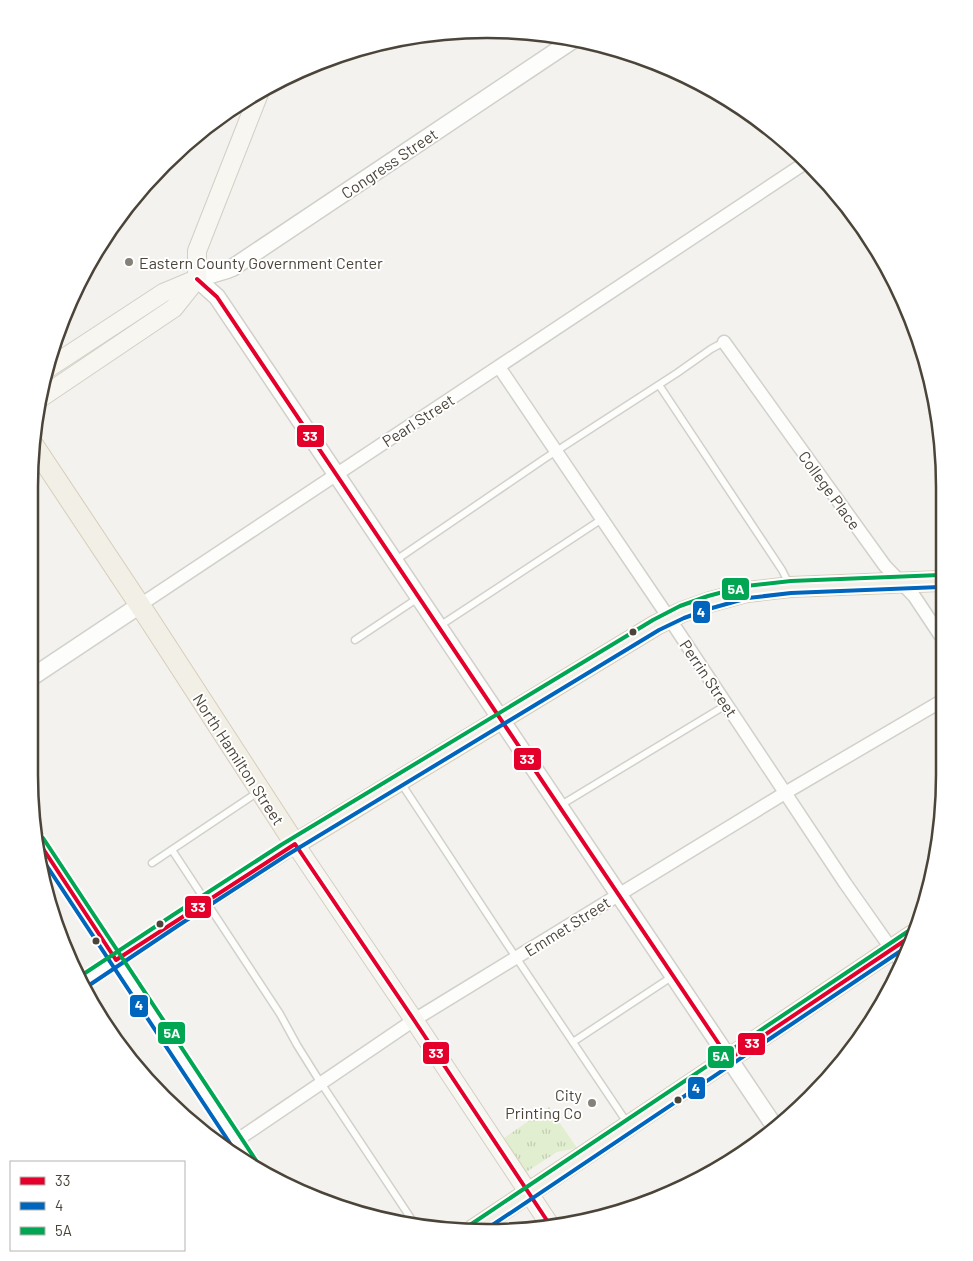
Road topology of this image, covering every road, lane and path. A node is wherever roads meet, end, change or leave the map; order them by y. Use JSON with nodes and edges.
{"nodes":[{"id":1,"x":566,"y":45,"type":"edge"},
{"id":2,"x":256,"y":102,"type":"edge"},
{"id":3,"x":801,"y":166,"type":"edge"},
{"id":4,"x":197,"y":279,"type":"junction"},
{"id":5,"x":724,"y":342,"type":"joint"},
{"id":6,"x":55,"y":364,"type":"edge"},
{"id":7,"x":499,"y":366,"type":"junction"},
{"id":8,"x":659,"y":385,"type":"junction"},
{"id":9,"x":47,"y":393,"type":"edge"},
{"id":10,"x":556,"y":451,"type":"junction"},
{"id":11,"x":38,"y":453,"type":"edge"},
{"id":12,"x":336,"y":474,"type":"junction"},
{"id":13,"x":602,"y":519,"type":"junction"},
{"id":14,"x":394,"y":561,"type":"junction"},
{"id":15,"x":936,"y":581,"type":"edge"},
{"id":16,"x":902,"y":582,"type":"junction"},
{"id":17,"x":791,"y":587,"type":"junction"},
{"id":18,"x":419,"y":598,"type":"junction"},
{"id":19,"x":140,"y":605,"type":"junction"},
{"id":20,"x":669,"y":618,"type":"junction"},
{"id":21,"x":438,"y":627,"type":"junction"},
{"id":22,"x":936,"y":629,"type":"edge"},
{"id":23,"x":355,"y":640,"type":"dead end"},
{"id":24,"x":38,"y":673,"type":"edge"},
{"id":25,"x":726,"y":704,"type":"junction"},
{"id":26,"x":936,"y":704,"type":"edge"},
{"id":27,"x":501,"y":720,"type":"junction"},
{"id":28,"x":400,"y":780,"type":"junction"},
{"id":29,"x":259,"y":791,"type":"junction"},
{"id":30,"x":785,"y":793,"type":"junction"},
{"id":31,"x":559,"y":806,"type":"junction"},
{"id":32,"x":295,"y":844,"type":"junction"},
{"id":33,"x":172,"y":850,"type":"junction"},
{"id":34,"x":44,"y":851,"type":"edge"},
{"id":35,"x":152,"y":863,"type":"dead end"},
{"id":36,"x":619,"y":894,"type":"junction"},
{"id":37,"x":206,"y":901,"type":"junction"},
{"id":38,"x":897,"y":957,"type":"edge"},
{"id":39,"x":517,"y":958,"type":"junction"},
{"id":40,"x":896,"y":958,"type":"edge"},
{"id":41,"x":116,"y":960,"type":"junction"},
{"id":42,"x":673,"y":976,"type":"junction"},
{"id":43,"x":87,"y":979,"type":"edge"},
{"id":44,"x":414,"y":1020,"type":"junction"},
{"id":45,"x":574,"y":1042,"type":"junction"},
{"id":46,"x":729,"y":1059,"type":"junction"},
{"id":47,"x":321,"y":1083,"type":"junction"},
{"id":48,"x":771,"y":1122,"type":"edge"},
{"id":49,"x":629,"y":1125,"type":"junction"},
{"id":50,"x":231,"y":1144,"type":"edge"},
{"id":51,"x":529,"y":1194,"type":"junction"},
{"id":52,"x":410,"y":1217,"type":"edge"},
{"id":53,"x":546,"y":1220,"type":"edge"},
{"id":54,"x":483,"y":1224,"type":"edge"}],
"edges":[{"from":1,"to":4,"type":"street","name":"Congress Street"},
{"from":2,"to":4,"type":"main road"},
{"from":3,"to":7,"type":"street","name":"Pearl Street"},
{"from":4,"to":6,"type":"main road"},
{"from":4,"to":9,"type":"main road"},
{"from":4,"to":12,"type":"street"},
{"from":5,"to":8,"type":"lane"},
{"from":5,"to":16,"type":"street","name":"College Place"},
{"from":7,"to":10,"type":"street","name":"Perrin Street"},
{"from":7,"to":12,"type":"street","name":"Pearl Street"},
{"from":8,"to":10,"type":"lane"},
{"from":8,"to":17,"type":"lane"},
{"from":10,"to":13,"type":"street","name":"Perrin Street"},
{"from":10,"to":14,"type":"lane"},
{"from":11,"to":19,"type":"main road","name":"North Hamilton Street"},
{"from":12,"to":14,"type":"street"},
{"from":12,"to":19,"type":"street","name":"Pearl Street"},
{"from":13,"to":20,"type":"street","name":"Perrin Street"},
{"from":13,"to":21,"type":"lane"},
{"from":14,"to":18,"type":"street"},
{"from":15,"to":16,"type":"main road"},
{"from":16,"to":17,"type":"main road"},
{"from":16,"to":22,"type":"street","name":"College Place"},
{"from":17,"to":20,"type":"main road"},
{"from":18,"to":21,"type":"street"},
{"from":18,"to":23,"type":"lane"},
{"from":19,"to":24,"type":"street","name":"Pearl Street"},
{"from":19,"to":29,"type":"main road","name":"North Hamilton Street"},
{"from":20,"to":25,"type":"street","name":"Perrin Street"},
{"from":20,"to":27,"type":"main road"},
{"from":21,"to":27,"type":"street"},
{"from":25,"to":30,"type":"street","name":"Perrin Street"},
{"from":25,"to":31,"type":"lane"},
{"from":26,"to":30,"type":"street","name":"Emmet Street"},
{"from":27,"to":28,"type":"main road"},
{"from":27,"to":31,"type":"street"},
{"from":28,"to":32,"type":"main road"},
{"from":28,"to":39,"type":"lane"},
{"from":29,"to":32,"type":"main road","name":"North Hamilton Street"},
{"from":29,"to":33,"type":"lane"},
{"from":30,"to":36,"type":"street","name":"Emmet Street"},
{"from":30,"to":38,"type":"street","name":"Perrin Street"},
{"from":31,"to":36,"type":"street"},
{"from":32,"to":37,"type":"street"},
{"from":32,"to":44,"type":"main road","name":"North Hamilton Street"},
{"from":33,"to":35,"type":"lane"},
{"from":33,"to":37,"type":"lane"},
{"from":34,"to":41,"type":"street"},
{"from":36,"to":39,"type":"street","name":"Emmet Street"},
{"from":36,"to":42,"type":"street"},
{"from":37,"to":41,"type":"street"},
{"from":37,"to":47,"type":"lane"},
{"from":39,"to":44,"type":"street","name":"Emmet Street"},
{"from":39,"to":45,"type":"lane"},
{"from":40,"to":46,"type":"main road"},
{"from":41,"to":43,"type":"street"},
{"from":41,"to":50,"type":"street"},
{"from":42,"to":45,"type":"lane"},
{"from":42,"to":46,"type":"street"},
{"from":44,"to":47,"type":"street","name":"Emmet Street"},
{"from":44,"to":51,"type":"main road","name":"North Hamilton Street"},
{"from":45,"to":49,"type":"lane"},
{"from":46,"to":48,"type":"street"},
{"from":46,"to":49,"type":"main road"},
{"from":47,"to":50,"type":"street","name":"Emmet Street"},
{"from":47,"to":52,"type":"lane"},
{"from":49,"to":51,"type":"main road"},
{"from":51,"to":53,"type":"main road","name":"North Hamilton Street"},
{"from":51,"to":54,"type":"main road"}]}
